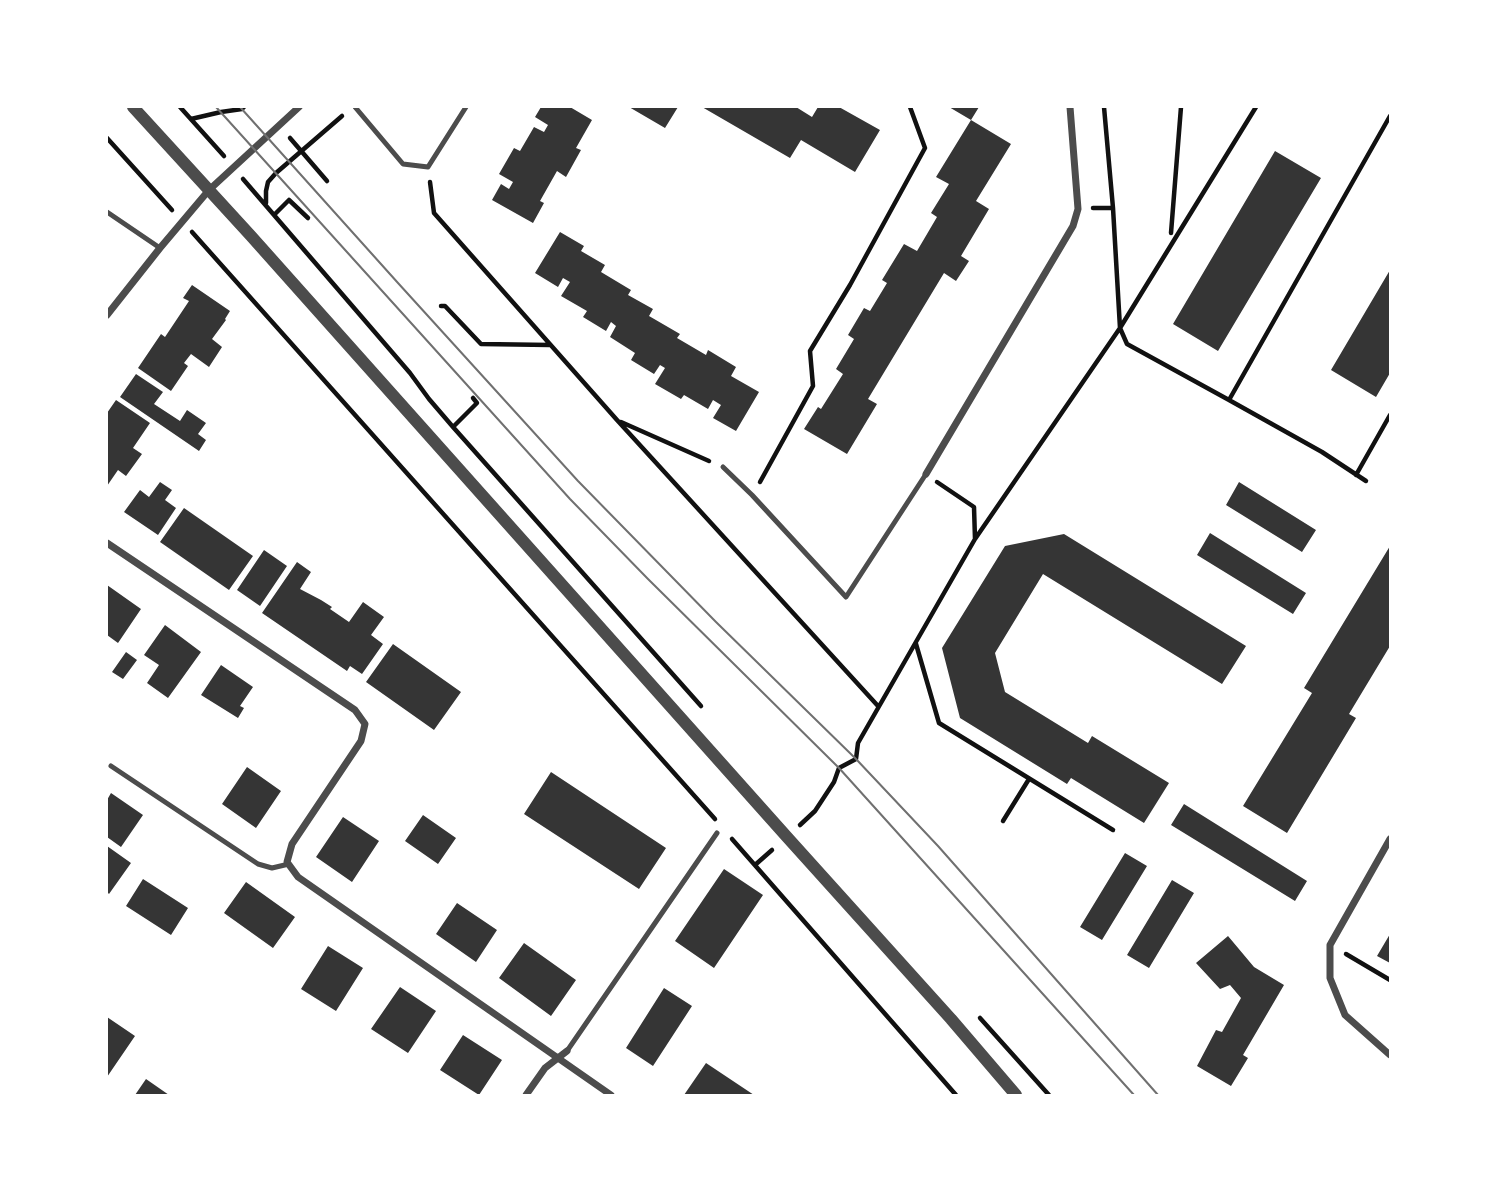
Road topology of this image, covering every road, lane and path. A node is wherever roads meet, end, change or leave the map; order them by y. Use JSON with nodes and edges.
{"nodes":[{"id":1,"x":133,"y":107,"type":"edge"},
{"id":2,"x":180,"y":107,"type":"edge"},
{"id":3,"x":244,"y":107,"type":"edge"},
{"id":4,"x":299,"y":107,"type":"edge"},
{"id":5,"x":355,"y":107,"type":"edge"},
{"id":6,"x":466,"y":107,"type":"edge"},
{"id":7,"x":910,"y":107,"type":"edge"},
{"id":8,"x":1070,"y":107,"type":"edge"},
{"id":9,"x":1104,"y":107,"type":"edge"},
{"id":10,"x":1181,"y":107,"type":"edge"},
{"id":11,"x":1256,"y":107,"type":"edge"},
{"id":12,"x":343,"y":116,"type":"dead end"},
{"id":13,"x":1390,"y":116,"type":"edge"},
{"id":14,"x":191,"y":119,"type":"junction"},
{"id":15,"x":107,"y":138,"type":"edge"},
{"id":16,"x":314,"y":166,"type":"dead end"},
{"id":17,"x":233,"y":167,"type":"junction"},
{"id":18,"x":428,"y":167,"type":"junction"},
{"id":19,"x":327,"y":181,"type":"dead end"},
{"id":20,"x":209,"y":190,"type":"junction"},
{"id":21,"x":266,"y":204,"type":"junction"},
{"id":22,"x":1113,"y":208,"type":"junction"},
{"id":23,"x":1078,"y":209,"type":"junction"},
{"id":24,"x":107,"y":212,"type":"edge"},
{"id":25,"x":275,"y":214,"type":"junction"},
{"id":26,"x":308,"y":218,"type":"dead end"},
{"id":27,"x":182,"y":221,"type":"junction"},
{"id":28,"x":1171,"y":233,"type":"dead end"},
{"id":29,"x":160,"y":248,"type":"junction"},
{"id":30,"x":441,"y":306,"type":"dead end"},
{"id":31,"x":107,"y":315,"type":"edge"},
{"id":32,"x":1119,"y":328,"type":"junction"},
{"id":33,"x":551,"y":345,"type":"junction"},
{"id":34,"x":473,"y":398,"type":"dead end"},
{"id":35,"x":1229,"y":400,"type":"junction"},
{"id":36,"x":1390,"y":415,"type":"edge"},
{"id":37,"x":617,"y":420,"type":"junction"},
{"id":38,"x":453,"y":427,"type":"junction"},
{"id":39,"x":723,"y":467,"type":"joint"},
{"id":40,"x":926,"y":474,"type":"junction"},
{"id":41,"x":1356,"y":475,"type":"junction"},
{"id":42,"x":1366,"y":481,"type":"dead end"},
{"id":43,"x":752,"y":495,"type":"junction"},
{"id":44,"x":975,"y":538,"type":"junction"},
{"id":45,"x":107,"y":543,"type":"edge"},
{"id":46,"x":915,"y":643,"type":"junction"},
{"id":47,"x":878,"y":706,"type":"junction"},
{"id":48,"x":702,"y":708,"type":"dead end"},
{"id":49,"x":111,"y":766,"type":"dead end"},
{"id":50,"x":1029,"y":779,"type":"junction"},
{"id":51,"x":1003,"y":821,"type":"dead end"},
{"id":52,"x":721,"y":827,"type":"dead end"},
{"id":53,"x":1113,"y":830,"type":"dead end"},
{"id":54,"x":717,"y":833,"type":"dead end"},
{"id":55,"x":730,"y":836,"type":"dead end"},
{"id":56,"x":786,"y":837,"type":"junction"},
{"id":57,"x":1390,"y":839,"type":"edge"},
{"id":58,"x":289,"y":864,"type":"junction"},
{"id":59,"x":755,"y":865,"type":"junction"},
{"id":60,"x":1330,"y":945,"type":"junction"},
{"id":61,"x":1390,"y":980,"type":"edge"},
{"id":62,"x":975,"y":1013,"type":"dead end"},
{"id":63,"x":567,"y":1051,"type":"joint"},
{"id":64,"x":1390,"y":1055,"type":"edge"},
{"id":65,"x":558,"y":1059,"type":"junction"},
{"id":66,"x":526,"y":1095,"type":"edge"},
{"id":67,"x":611,"y":1095,"type":"edge"},
{"id":68,"x":956,"y":1095,"type":"edge"},
{"id":69,"x":1016,"y":1095,"type":"edge"},
{"id":70,"x":1049,"y":1095,"type":"edge"}],
"edges":[{"from":1,"to":20,"type":"street"},
{"from":2,"to":14,"type":"path"},
{"from":3,"to":14,"type":"path"},
{"from":4,"to":17,"type":"street"},
{"from":5,"to":18,"type":"lane"},
{"from":6,"to":18,"type":"lane"},
{"from":7,"to":43,"type":"path"},
{"from":8,"to":23,"type":"street"},
{"from":9,"to":22,"type":"path"},
{"from":10,"to":28,"type":"path"},
{"from":11,"to":32,"type":"path"},
{"from":12,"to":21,"type":"path"},
{"from":13,"to":35,"type":"path"},
{"from":14,"to":17,"type":"path"},
{"from":15,"to":27,"type":"path"},
{"from":16,"to":19,"type":"path"},
{"from":17,"to":20,"type":"street"},
{"from":17,"to":21,"type":"path"},
{"from":18,"to":33,"type":"path"},
{"from":20,"to":27,"type":"street"},
{"from":20,"to":56,"type":"street"},
{"from":21,"to":25,"type":"path"},
{"from":22,"to":23,"type":"path"},
{"from":22,"to":32,"type":"path"},
{"from":23,"to":40,"type":"street"},
{"from":24,"to":29,"type":"lane"},
{"from":25,"to":26,"type":"path"},
{"from":25,"to":38,"type":"path"},
{"from":27,"to":29,"type":"street"},
{"from":27,"to":52,"type":"path"},
{"from":29,"to":31,"type":"street"},
{"from":30,"to":33,"type":"path"},
{"from":32,"to":35,"type":"path"},
{"from":32,"to":44,"type":"path"},
{"from":33,"to":37,"type":"path"},
{"from":34,"to":38,"type":"path"},
{"from":35,"to":41,"type":"path"},
{"from":36,"to":41,"type":"path"},
{"from":37,"to":39,"type":"path"},
{"from":37,"to":47,"type":"path"},
{"from":38,"to":48,"type":"path"},
{"from":39,"to":43,"type":"lane"},
{"from":40,"to":43,"type":"lane"},
{"from":40,"to":44,"type":"path"},
{"from":41,"to":42,"type":"path"},
{"from":44,"to":46,"type":"path"},
{"from":45,"to":58,"type":"street"},
{"from":46,"to":47,"type":"path"},
{"from":46,"to":50,"type":"path"},
{"from":47,"to":56,"type":"path"},
{"from":49,"to":58,"type":"lane"},
{"from":50,"to":51,"type":"path"},
{"from":50,"to":53,"type":"path"},
{"from":54,"to":63,"type":"lane"},
{"from":55,"to":59,"type":"path"},
{"from":56,"to":59,"type":"path"},
{"from":56,"to":69,"type":"street"},
{"from":57,"to":60,"type":"street"},
{"from":58,"to":65,"type":"street"},
{"from":59,"to":68,"type":"path"},
{"from":60,"to":61,"type":"path"},
{"from":60,"to":64,"type":"street"},
{"from":62,"to":70,"type":"path"},
{"from":63,"to":65,"type":"street"},
{"from":65,"to":66,"type":"street"},
{"from":65,"to":67,"type":"street"}]}
